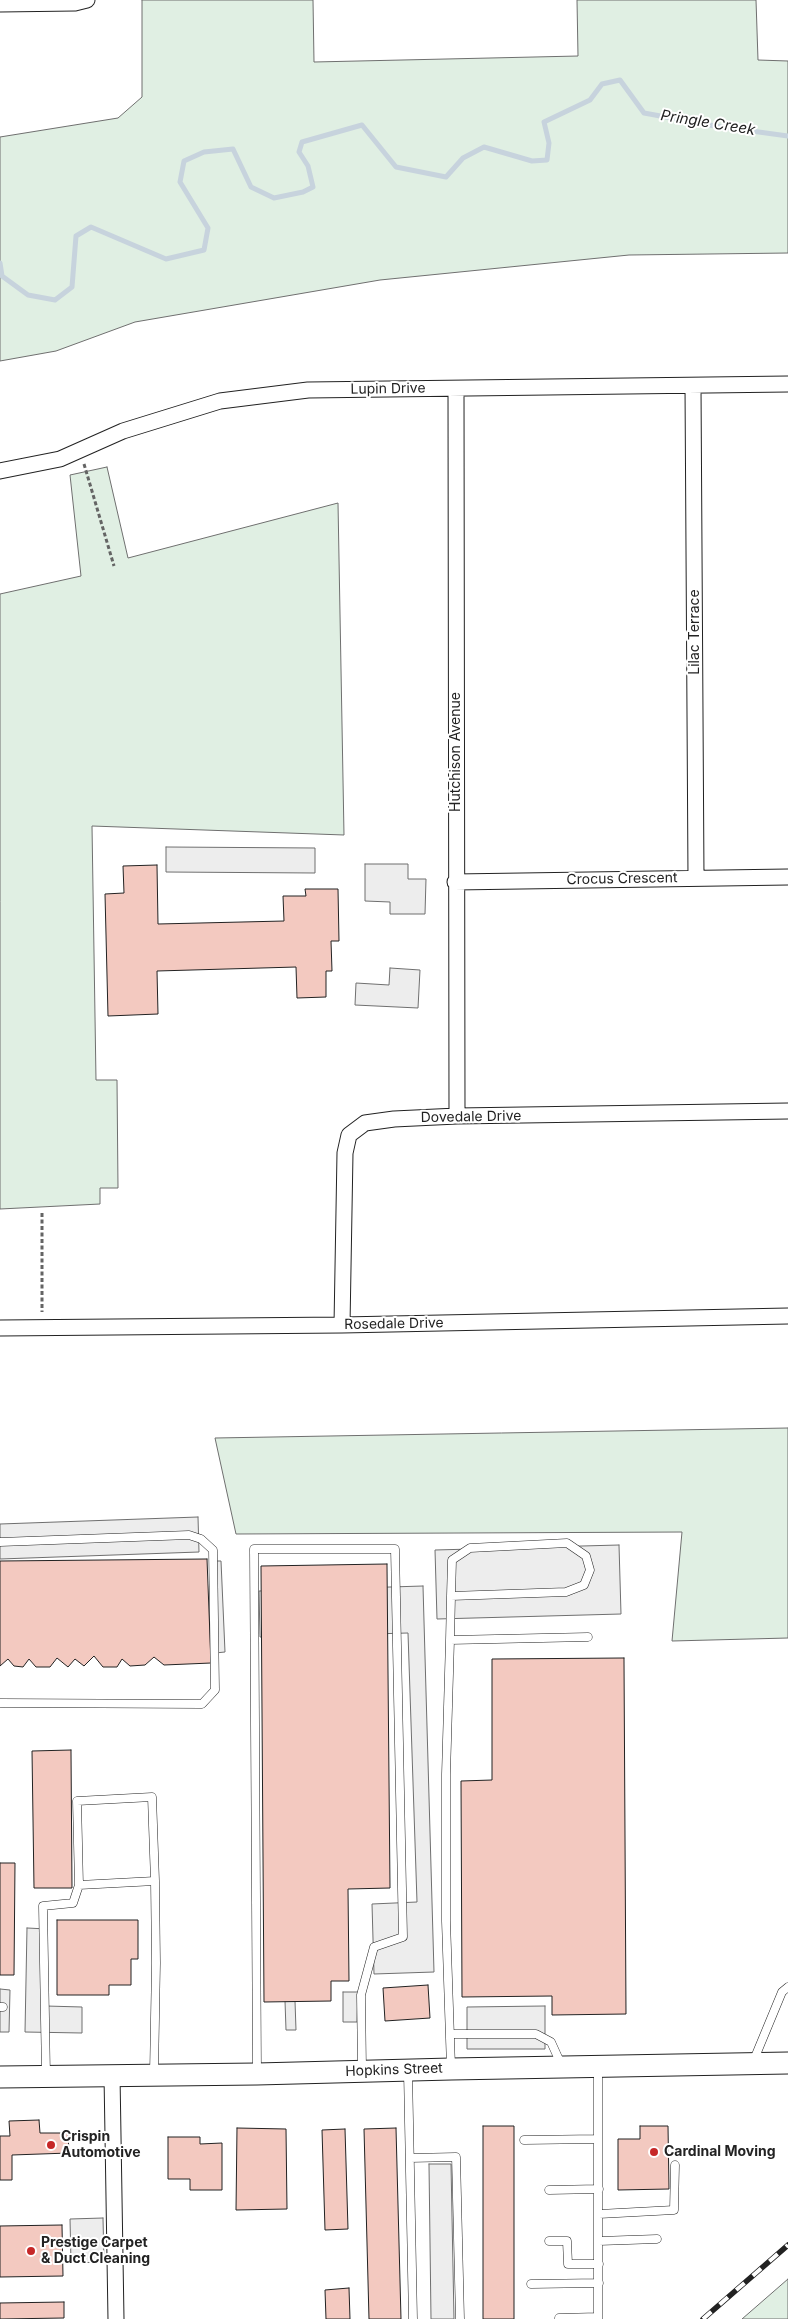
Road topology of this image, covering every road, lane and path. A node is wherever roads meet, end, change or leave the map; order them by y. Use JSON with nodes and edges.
{"nodes":[{"id":1,"x":87,"y":0,"type":"edge"},
{"id":2,"x":0,"y":4,"type":"edge"},
{"id":3,"x":788,"y":384,"type":"edge"},
{"id":4,"x":693,"y":386,"type":"junction"},
{"id":5,"x":456,"y":389,"type":"junction"},
{"id":6,"x":80,"y":450,"type":"junction"},
{"id":7,"x":0,"y":471,"type":"edge"},
{"id":8,"x":114,"y":566,"type":"dead end"},
{"id":9,"x":788,"y":877,"type":"edge"},
{"id":10,"x":696,"y":878,"type":"junction"},
{"id":11,"x":455,"y":882,"type":"junction"},
{"id":12,"x":788,"y":1111,"type":"edge"},
{"id":13,"x":457,"y":1116,"type":"junction"},
{"id":14,"x":42,"y":1213,"type":"dead end"},
{"id":15,"x":788,"y":1316,"type":"edge"},
{"id":16,"x":342,"y":1325,"type":"junction"},
{"id":17,"x":0,"y":1328,"type":"edge"},
{"id":18,"x":42,"y":1328,"type":"junction"},
{"id":19,"x":0,"y":1542,"type":"edge"},
{"id":20,"x":451,"y":1596,"type":"junction"},
{"id":21,"x":588,"y":1637,"type":"dead end"},
{"id":22,"x":450,"y":1640,"type":"junction"},
{"id":23,"x":0,"y":1703,"type":"edge"},
{"id":24,"x":155,"y":1881,"type":"junction"},
{"id":25,"x":79,"y":1885,"type":"junction"},
{"id":26,"x":788,"y":1986,"type":"edge"},
{"id":27,"x":450,"y":2034,"type":"junction"},
{"id":28,"x":752,"y":2064,"type":"junction"},
{"id":29,"x":788,"y":2064,"type":"edge"},
{"id":30,"x":598,"y":2066,"type":"junction"},
{"id":31,"x":562,"y":2067,"type":"junction"},
{"id":32,"x":451,"y":2068,"type":"junction"},
{"id":33,"x":408,"y":2070,"type":"junction"},
{"id":34,"x":362,"y":2071,"type":"junction"},
{"id":35,"x":257,"y":2074,"type":"junction"},
{"id":36,"x":46,"y":2075,"type":"junction"},
{"id":37,"x":112,"y":2075,"type":"junction"},
{"id":38,"x":154,"y":2075,"type":"junction"},
{"id":39,"x":0,"y":2076,"type":"edge"},
{"id":40,"x":598,"y":2139,"type":"junction"},
{"id":41,"x":524,"y":2140,"type":"dead end"},
{"id":42,"x":410,"y":2158,"type":"junction"},
{"id":43,"x":675,"y":2165,"type":"dead end"},
{"id":44,"x":599,"y":2189,"type":"junction"},
{"id":45,"x":549,"y":2190,"type":"dead end"},
{"id":46,"x":599,"y":2214,"type":"junction"},
{"id":47,"x":657,"y":2239,"type":"dead end"},
{"id":48,"x":549,"y":2241,"type":"dead end"},
{"id":49,"x":599,"y":2241,"type":"junction"},
{"id":50,"x":599,"y":2264,"type":"junction"},
{"id":51,"x":599,"y":2283,"type":"junction"},
{"id":52,"x":531,"y":2284,"type":"dead end"},
{"id":53,"x":559,"y":2318,"type":"edge"},
{"id":54,"x":598,"y":2318,"type":"edge"},
{"id":55,"x":116,"y":2319,"type":"edge"},
{"id":56,"x":413,"y":2319,"type":"edge"},
{"id":57,"x":460,"y":2319,"type":"edge"}],
"edges":[{"from":1,"to":2,"type":"street"},
{"from":3,"to":4,"type":"street","name":"Lupin Drive"},
{"from":4,"to":5,"type":"street","name":"Lupin Drive"},
{"from":4,"to":10,"type":"street","name":"Lilac Terrace"},
{"from":5,"to":6,"type":"street","name":"Lupin Drive"},
{"from":5,"to":11,"type":"street","name":"Hutchison Avenue"},
{"from":6,"to":7,"type":"street","name":"Lupin Drive"},
{"from":6,"to":8,"type":"path"},
{"from":9,"to":10,"type":"street","name":"Crocus Crescent"},
{"from":10,"to":11,"type":"street","name":"Crocus Crescent"},
{"from":11,"to":13,"type":"street","name":"Hutchison Avenue"},
{"from":12,"to":13,"type":"street","name":"Dovedale Drive"},
{"from":13,"to":16,"type":"street","name":"Dovedale Drive"},
{"from":14,"to":18,"type":"path"},
{"from":15,"to":16,"type":"street","name":"Rosedale Drive"},
{"from":16,"to":18,"type":"street","name":"Rosedale Drive"},
{"from":17,"to":18,"type":"street","name":"Rosedale Drive"},
{"from":19,"to":23,"type":"lane"},
{"from":20,"to":20,"type":"lane"},
{"from":20,"to":22,"type":"lane"},
{"from":21,"to":22,"type":"lane"},
{"from":22,"to":27,"type":"lane"},
{"from":24,"to":25,"type":"lane"},
{"from":24,"to":25,"type":"lane"},
{"from":24,"to":38,"type":"lane"},
{"from":25,"to":36,"type":"lane"},
{"from":26,"to":28,"type":"lane"},
{"from":27,"to":31,"type":"lane"},
{"from":27,"to":32,"type":"lane"},
{"from":28,"to":29,"type":"main road","name":"Hopkins Street"},
{"from":28,"to":30,"type":"main road","name":"Hopkins Street"},
{"from":30,"to":31,"type":"main road","name":"Hopkins Street"},
{"from":30,"to":40,"type":"lane"},
{"from":31,"to":32,"type":"main road","name":"Hopkins Street"},
{"from":32,"to":33,"type":"main road","name":"Hopkins Street"},
{"from":33,"to":34,"type":"main road","name":"Hopkins Street"},
{"from":33,"to":42,"type":"lane"},
{"from":34,"to":35,"type":"main road","name":"Hopkins Street"},
{"from":34,"to":35,"type":"lane"},
{"from":35,"to":38,"type":"main road","name":"Hopkins Street"},
{"from":36,"to":37,"type":"main road","name":"Hopkins Street"},
{"from":36,"to":39,"type":"main road","name":"Hopkins Street"},
{"from":37,"to":38,"type":"main road","name":"Hopkins Street"},
{"from":37,"to":55,"type":"street"},
{"from":40,"to":41,"type":"lane"},
{"from":40,"to":44,"type":"lane"},
{"from":42,"to":56,"type":"lane"},
{"from":42,"to":57,"type":"lane"},
{"from":43,"to":46,"type":"lane"},
{"from":44,"to":45,"type":"lane"},
{"from":44,"to":46,"type":"lane"},
{"from":46,"to":49,"type":"lane"},
{"from":47,"to":49,"type":"lane"},
{"from":48,"to":50,"type":"lane"},
{"from":49,"to":50,"type":"lane"},
{"from":50,"to":51,"type":"lane"},
{"from":51,"to":52,"type":"lane"},
{"from":51,"to":54,"type":"lane"},
{"from":53,"to":54,"type":"lane"}]}
